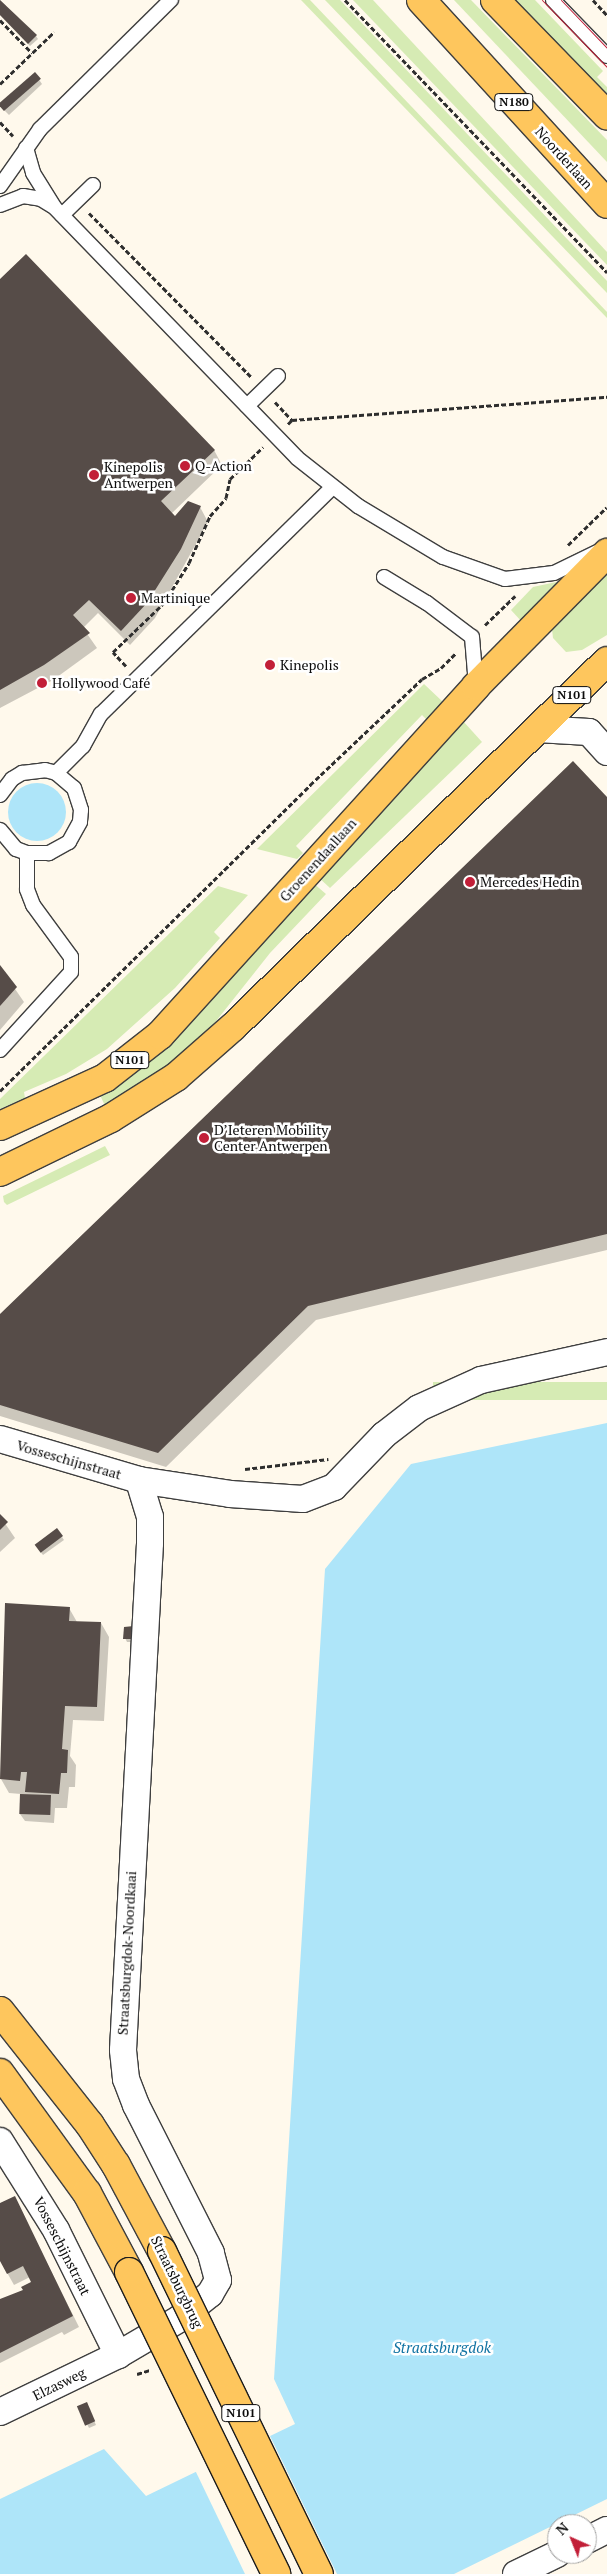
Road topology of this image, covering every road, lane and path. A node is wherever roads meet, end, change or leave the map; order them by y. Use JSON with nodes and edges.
{"nodes":[{"id":1,"x":171,"y":0,"type":"edge"},
{"id":2,"x":345,"y":0,"type":"edge"},
{"id":3,"x":421,"y":0,"type":"edge"},
{"id":4,"x":495,"y":0,"type":"edge"},
{"id":5,"x":553,"y":0,"type":"edge"},
{"id":6,"x":593,"y":0,"type":"edge"},
{"id":7,"x":607,"y":14,"type":"edge"},
{"id":8,"x":0,"y":20,"type":"edge"},
{"id":9,"x":54,"y":32,"type":"dead end"},
{"id":10,"x":32,"y":53,"type":"junction"},
{"id":11,"x":607,"y":56,"type":"edge"},
{"id":12,"x":0,"y":84,"type":"edge"},
{"id":13,"x":607,"y":116,"type":"edge"},
{"id":14,"x":0,"y":122,"type":"edge"},
{"id":15,"x":26,"y":148,"type":"junction"},
{"id":16,"x":2,"y":179,"type":"edge"},
{"id":17,"x":93,"y":185,"type":"dead end"},
{"id":18,"x":78,"y":201,"type":"junction"},
{"id":19,"x":607,"y":204,"type":"edge"},
{"id":20,"x":0,"y":205,"type":"edge"},
{"id":21,"x":58,"y":211,"type":"junction"},
{"id":22,"x":607,"y":272,"type":"edge"},
{"id":23,"x":278,"y":376,"type":"dead end"},
{"id":24,"x":263,"y":390,"type":"junction"},
{"id":25,"x":247,"y":406,"type":"junction"},
{"id":26,"x":292,"y":420,"type":"dead end"},
{"id":27,"x":332,"y":488,"type":"junction"},
{"id":28,"x":607,"y":507,"type":"edge"},
{"id":29,"x":567,"y":546,"type":"dead end"},
{"id":30,"x":607,"y":547,"type":"edge"},
{"id":31,"x":607,"y":553,"type":"edge"},
{"id":32,"x":384,"y":577,"type":"dead end"},
{"id":33,"x":533,"y":578,"type":"junction"},
{"id":34,"x":472,"y":636,"type":"junction"},
{"id":35,"x":607,"y":661,"type":"edge"},
{"id":36,"x":476,"y":686,"type":"junction"},
{"id":37,"x":537,"y":729,"type":"junction"},
{"id":38,"x":607,"y":752,"type":"edge"},
{"id":39,"x":56,"y":773,"type":"junction"},
{"id":40,"x":0,"y":795,"type":"edge"},
{"id":41,"x":0,"y":830,"type":"edge"},
{"id":42,"x":27,"y":853,"type":"junction"},
{"id":43,"x":0,"y":1050,"type":"edge"},
{"id":44,"x":0,"y":1091,"type":"edge"},
{"id":45,"x":0,"y":1126,"type":"edge"},
{"id":46,"x":0,"y":1172,"type":"edge"},
{"id":47,"x":607,"y":1352,"type":"edge"},
{"id":48,"x":0,"y":1439,"type":"edge"},
{"id":49,"x":353,"y":1468,"type":"junction"},
{"id":50,"x":242,"y":1469,"type":"dead end"},
{"id":51,"x":139,"y":1480,"type":"junction"},
{"id":52,"x":0,"y":2011,"type":"edge"},
{"id":53,"x":0,"y":2073,"type":"edge"},
{"id":54,"x":0,"y":2141,"type":"edge"},
{"id":55,"x":118,"y":2355,"type":"junction"},
{"id":56,"x":0,"y":2412,"type":"edge"},
{"id":57,"x":547,"y":2559,"type":"edge"},
{"id":58,"x":276,"y":2574,"type":"edge"},
{"id":59,"x":319,"y":2574,"type":"edge"},
{"id":60,"x":516,"y":2574,"type":"edge"}],
"edges":[{"from":1,"to":15,"type":"lane"},
{"from":2,"to":22,"type":"path"},
{"from":3,"to":19,"type":"main road","name":"Noorderlaan","number":"N180"},
{"from":4,"to":13,"type":"main road"},
{"from":5,"to":11,"type":"lane"},
{"from":6,"to":7,"type":"path"},
{"from":8,"to":10,"type":"path"},
{"from":9,"to":10,"type":"path"},
{"from":10,"to":12,"type":"path"},
{"from":14,"to":15,"type":"path"},
{"from":15,"to":16,"type":"lane"},
{"from":15,"to":21,"type":"lane"},
{"from":17,"to":18,"type":"lane"},
{"from":18,"to":21,"type":"lane"},
{"from":18,"to":24,"type":"path"},
{"from":20,"to":21,"type":"lane"},
{"from":21,"to":25,"type":"lane"},
{"from":23,"to":24,"type":"lane"},
{"from":24,"to":25,"type":"lane"},
{"from":24,"to":26,"type":"path"},
{"from":25,"to":27,"type":"lane"},
{"from":27,"to":33,"type":"lane"},
{"from":27,"to":39,"type":"lane"},
{"from":28,"to":29,"type":"path"},
{"from":30,"to":33,"type":"lane"},
{"from":31,"to":36,"type":"main road","name":"Groenendaallaan"},
{"from":32,"to":34,"type":"lane"},
{"from":33,"to":34,"type":"path"},
{"from":34,"to":36,"type":"lane"},
{"from":34,"to":44,"type":"path"},
{"from":35,"to":37,"type":"main road","number":"N101"},
{"from":36,"to":45,"type":"main road","name":"Groenendaallaan","number":"N101"},
{"from":37,"to":38,"type":"street"},
{"from":37,"to":46,"type":"main road","number":"N101"},
{"from":39,"to":40,"type":"lane"},
{"from":39,"to":42,"type":"lane"},
{"from":41,"to":42,"type":"lane"},
{"from":42,"to":43,"type":"lane"},
{"from":47,"to":49,"type":"street"},
{"from":48,"to":51,"type":"street","name":"Vosseschijnstraat"},
{"from":49,"to":50,"type":"path"},
{"from":49,"to":51,"type":"street","name":"Vosseschijnstraat"},
{"from":51,"to":55,"type":"street","name":"Straatsburgdok-Noordkaai"},
{"from":52,"to":59,"type":"main road","name":"Straatsburgbrug","number":"N101","bridge":true},
{"from":53,"to":58,"type":"main road","number":"N101","bridge":true},
{"from":54,"to":55,"type":"street","name":"Vosseschijnstraat"},
{"from":55,"to":56,"type":"street","name":"Elzasweg"},
{"from":57,"to":60,"type":"street"}]}
